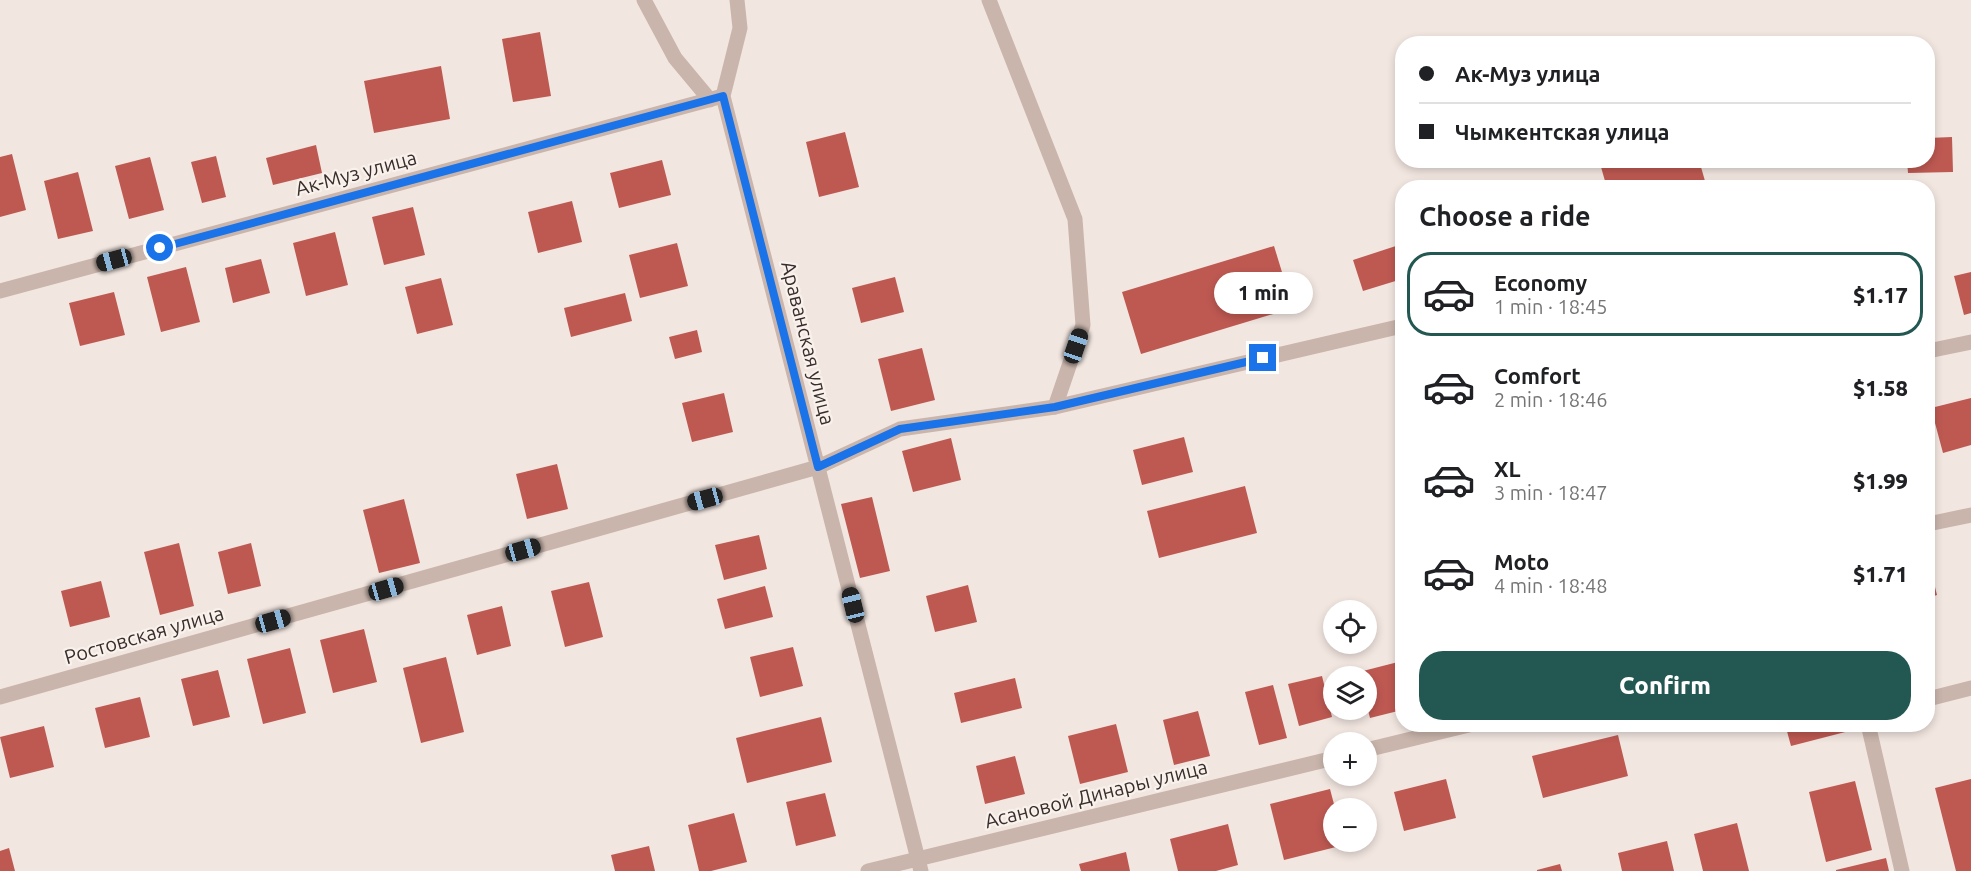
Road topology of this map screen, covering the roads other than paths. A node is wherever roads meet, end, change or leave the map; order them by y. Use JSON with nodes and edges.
{"nodes":[{"id":1,"x":644,"y":0,"type":"edge"},
{"id":2,"x":737,"y":0,"type":"edge"},
{"id":3,"x":989,"y":0,"type":"edge"},
{"id":4,"x":716,"y":98,"type":"junction"},
{"id":5,"x":0,"y":291,"type":"edge"},
{"id":6,"x":1395,"y":328,"type":"edge"},
{"id":7,"x":1971,"y":342,"type":"edge"},
{"id":8,"x":1935,"y":350,"type":"edge"},
{"id":9,"x":1055,"y":407,"type":"junction"},
{"id":10,"x":818,"y":467,"type":"junction"},
{"id":11,"x":1971,"y":514,"type":"edge"},
{"id":12,"x":1935,"y":522,"type":"edge"},
{"id":13,"x":1971,"y":688,"type":"edge"},
{"id":14,"x":0,"y":697,"type":"edge"},
{"id":15,"x":1935,"y":697,"type":"edge"},
{"id":16,"x":1440,"y":732,"type":"edge"},
{"id":17,"x":1870,"y":732,"type":"edge"},
{"id":18,"x":1377,"y":747,"type":"edge"},
{"id":19,"x":1323,"y":761,"type":"edge"},
{"id":20,"x":920,"y":865,"type":"edge"},
{"id":21,"x":868,"y":871,"type":"edge"},
{"id":22,"x":1902,"y":871,"type":"edge"}],
"edges":[{"from":1,"to":4,"type":"street"},
{"from":2,"to":4,"type":"street","name":"Араванская улица"},
{"from":3,"to":9,"type":"street"},
{"from":4,"to":5,"type":"street","name":"Ак-Муз улица"},
{"from":4,"to":10,"type":"street","name":"Араванская улица"},
{"from":6,"to":9,"type":"street","name":"Ростовская улица"},
{"from":7,"to":8,"type":"street"},
{"from":9,"to":10,"type":"street","name":"Ростовская улица"},
{"from":10,"to":14,"type":"street","name":"Ростовская улица"},
{"from":10,"to":20,"type":"street","name":"Араванская улица"},
{"from":11,"to":12,"type":"street"},
{"from":13,"to":15,"type":"street"},
{"from":16,"to":18,"type":"street"},
{"from":17,"to":22,"type":"street"},
{"from":19,"to":20,"type":"street","name":"Асановой Динары улица"},
{"from":20,"to":21,"type":"street","name":"Асановой Динары улица"}]}
